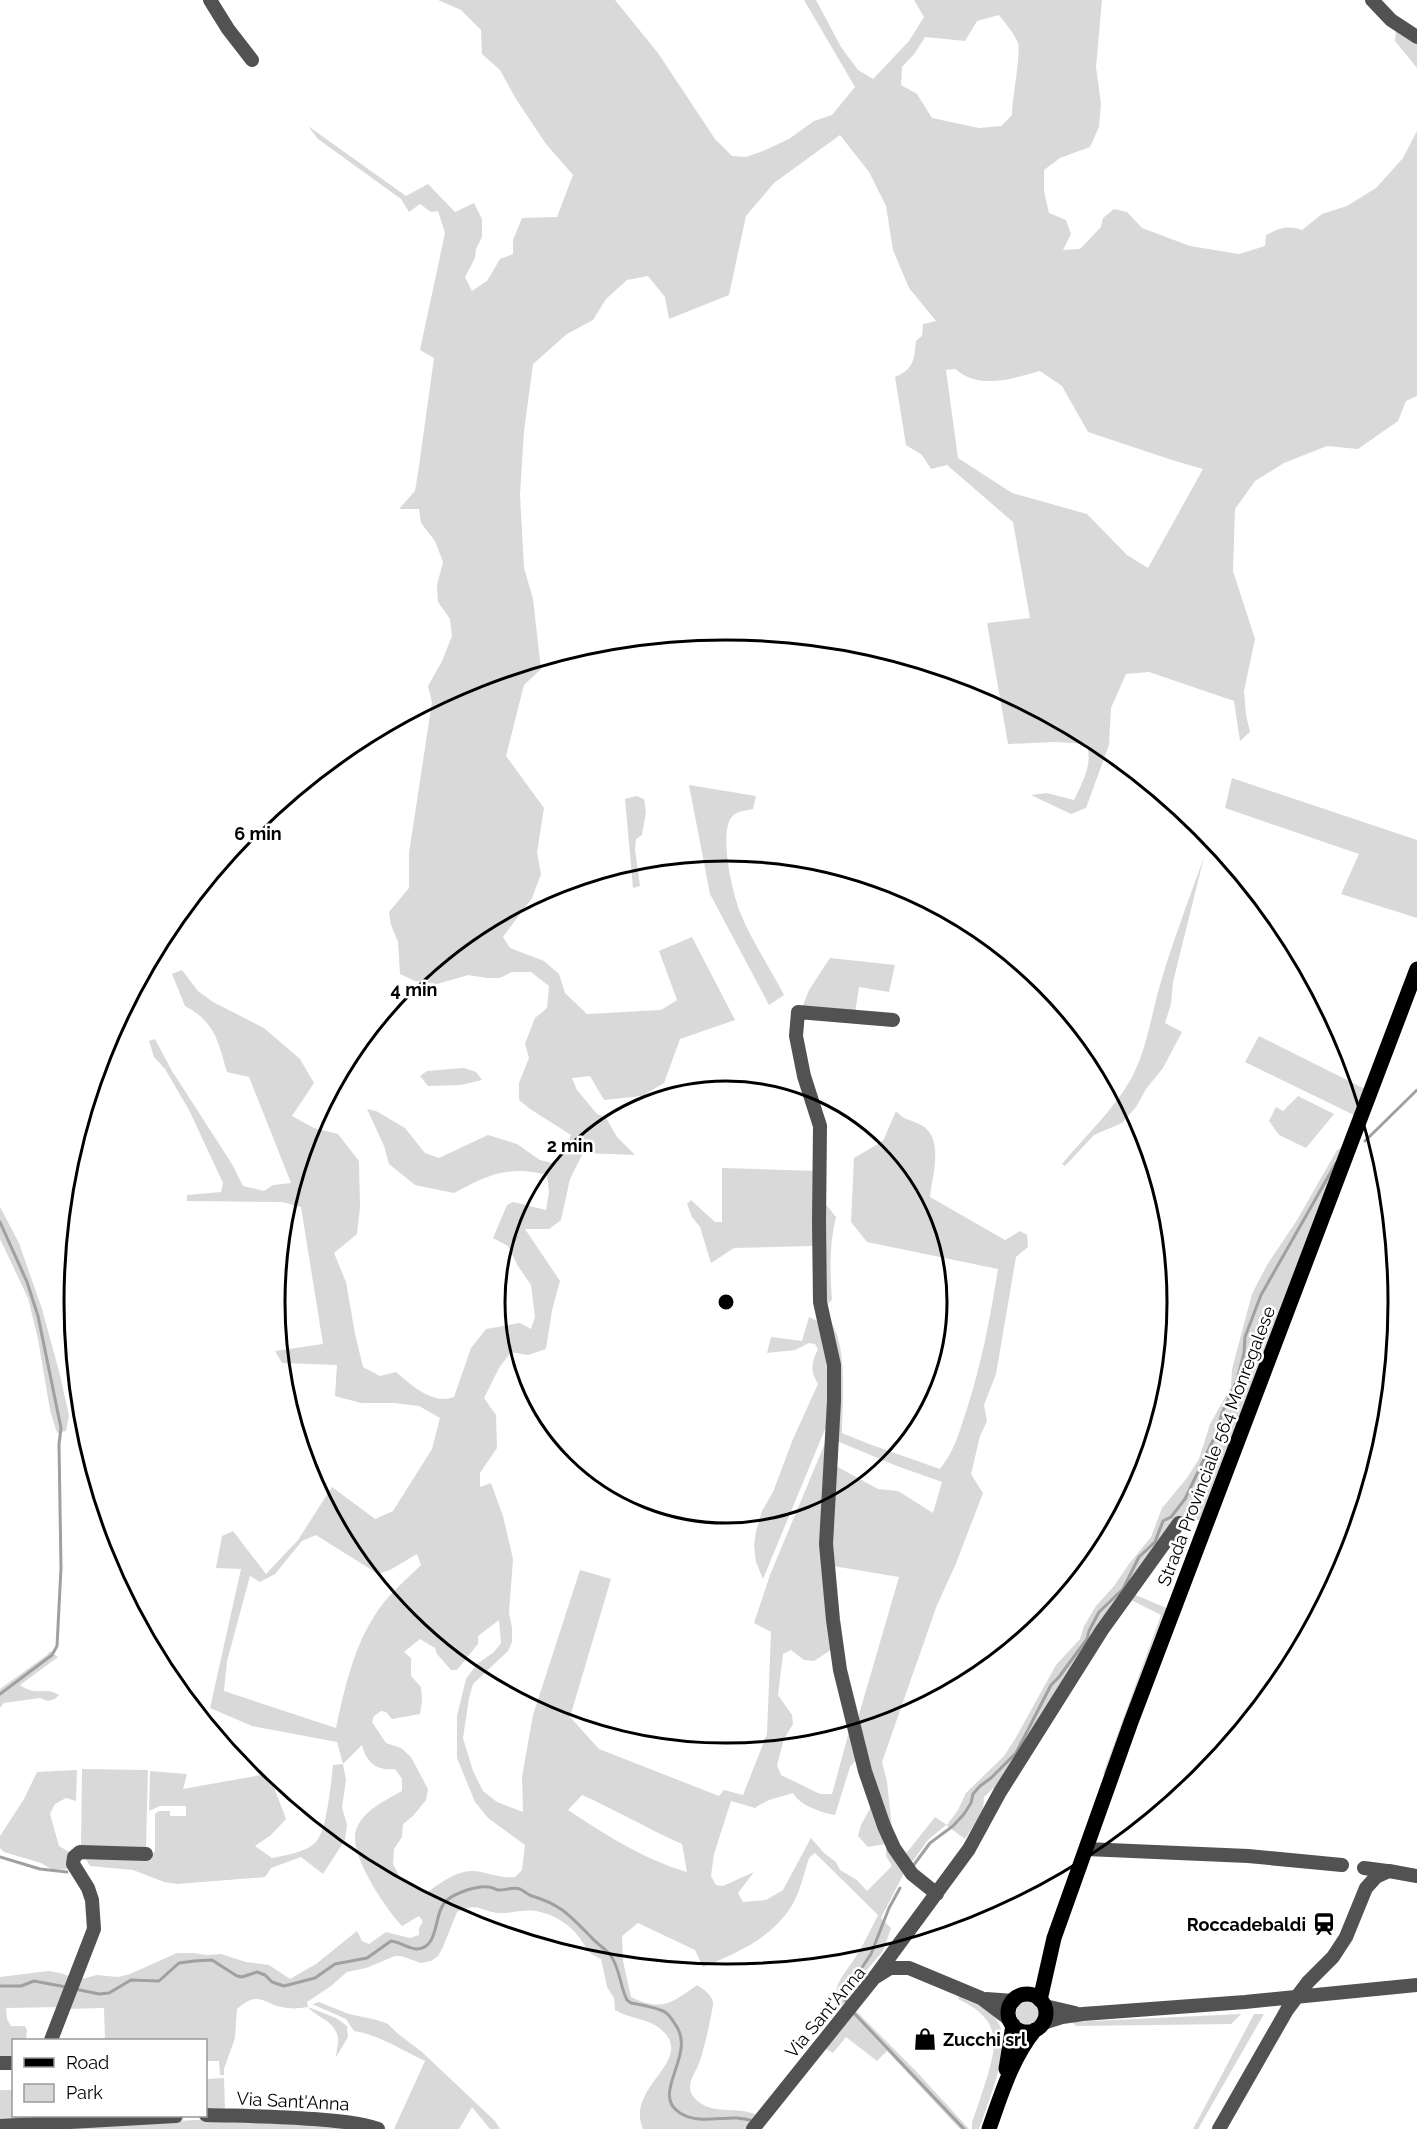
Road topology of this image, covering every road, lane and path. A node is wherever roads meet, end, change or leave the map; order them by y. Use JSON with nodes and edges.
{"nodes":[{"id":1,"x":210,"y":0,"type":"edge"},
{"id":2,"x":1372,"y":0,"type":"edge"},
{"id":3,"x":1417,"y":37,"type":"edge"},
{"id":4,"x":252,"y":60,"type":"dead end"},
{"id":5,"x":1417,"y":969,"type":"edge"},
{"id":6,"x":893,"y":1020,"type":"dead end"},
{"id":7,"x":1179,"y":1523,"type":"dead end"},
{"id":8,"x":1086,"y":1849,"type":"junction"},
{"id":9,"x":146,"y":1854,"type":"dead end"},
{"id":10,"x":1342,"y":1865,"type":"dead end"},
{"id":11,"x":1364,"y":1868,"type":"dead end"},
{"id":12,"x":1389,"y":1871,"type":"junction"},
{"id":13,"x":1417,"y":1876,"type":"edge"},
{"id":14,"x":937,"y":1894,"type":"junction"},
{"id":15,"x":1054,"y":1938,"type":"junction"},
{"id":16,"x":874,"y":1978,"type":"junction"},
{"id":17,"x":1417,"y":1985,"type":"edge"},
{"id":18,"x":981,"y":1998,"type":"junction"},
{"id":19,"x":1018,"y":1998,"type":"junction"},
{"id":20,"x":1043,"y":2003,"type":"junction"},
{"id":21,"x":1083,"y":2014,"type":"junction"},
{"id":22,"x":1011,"y":2022,"type":"junction"},
{"id":23,"x":1039,"y":2027,"type":"junction"},
{"id":24,"x":51,"y":2039,"type":"edge"},
{"id":25,"x":1003,"y":2090,"type":"junction"},
{"id":26,"x":207,"y":2115,"type":"edge"},
{"id":27,"x":149,"y":2117,"type":"edge"},
{"id":28,"x":362,"y":2126,"type":"edge"},
{"id":29,"x":0,"y":2128,"type":"edge"},
{"id":30,"x":378,"y":2129,"type":"edge"},
{"id":31,"x":753,"y":2129,"type":"edge"},
{"id":32,"x":989,"y":2129,"type":"edge"},
{"id":33,"x":1219,"y":2129,"type":"edge"}],
"edges":[{"from":1,"to":4,"type":"street"},
{"from":2,"to":3,"type":"street"},
{"from":5,"to":8,"type":"main road","name":"Strada Provinciale 564 Monregalese"},
{"from":6,"to":14,"type":"street"},
{"from":7,"to":14,"type":"street"},
{"from":8,"to":10,"type":"street"},
{"from":8,"to":15,"type":"main road","name":"Strada Provinciale 564 Monregalese"},
{"from":9,"to":24,"type":"street"},
{"from":11,"to":12,"type":"street"},
{"from":12,"to":13,"type":"street"},
{"from":12,"to":33,"type":"street"},
{"from":14,"to":16,"type":"street"},
{"from":15,"to":19,"type":"main road","name":"Strada Provinciale 564 Monregalese"},
{"from":15,"to":20,"type":"main road","name":"Strada Provinciale 564 Monregalese"},
{"from":16,"to":18,"type":"street","name":"Via Sant'Anna"},
{"from":16,"to":31,"type":"street","name":"Via Sant'Anna"},
{"from":17,"to":21,"type":"street"},
{"from":18,"to":19,"type":"street","name":"Via Sant'Anna"},
{"from":18,"to":22,"type":"street","name":"Via Sant'Anna"},
{"from":19,"to":20,"type":"main road"},
{"from":19,"to":22,"type":"main road","name":"Strada Provinciale 564 Monregalese"},
{"from":20,"to":21,"type":"street"},
{"from":20,"to":23,"type":"main road","name":"Strada Provinciale 564 Monregalese"},
{"from":21,"to":23,"type":"street"},
{"from":22,"to":23,"type":"main road"},
{"from":22,"to":25,"type":"main road","name":"Strada Provinciale 564 Monregalese"},
{"from":23,"to":25,"type":"main road","name":"Strada Provinciale 564 Monregalese"},
{"from":25,"to":32,"type":"main road","name":"Strada Provinciale 564 Monregalese"},
{"from":26,"to":28,"type":"street","name":"Via Sant'Anna"},
{"from":27,"to":29,"type":"street"},
{"from":28,"to":30,"type":"street","name":"Via Sant'Anna"}]}
